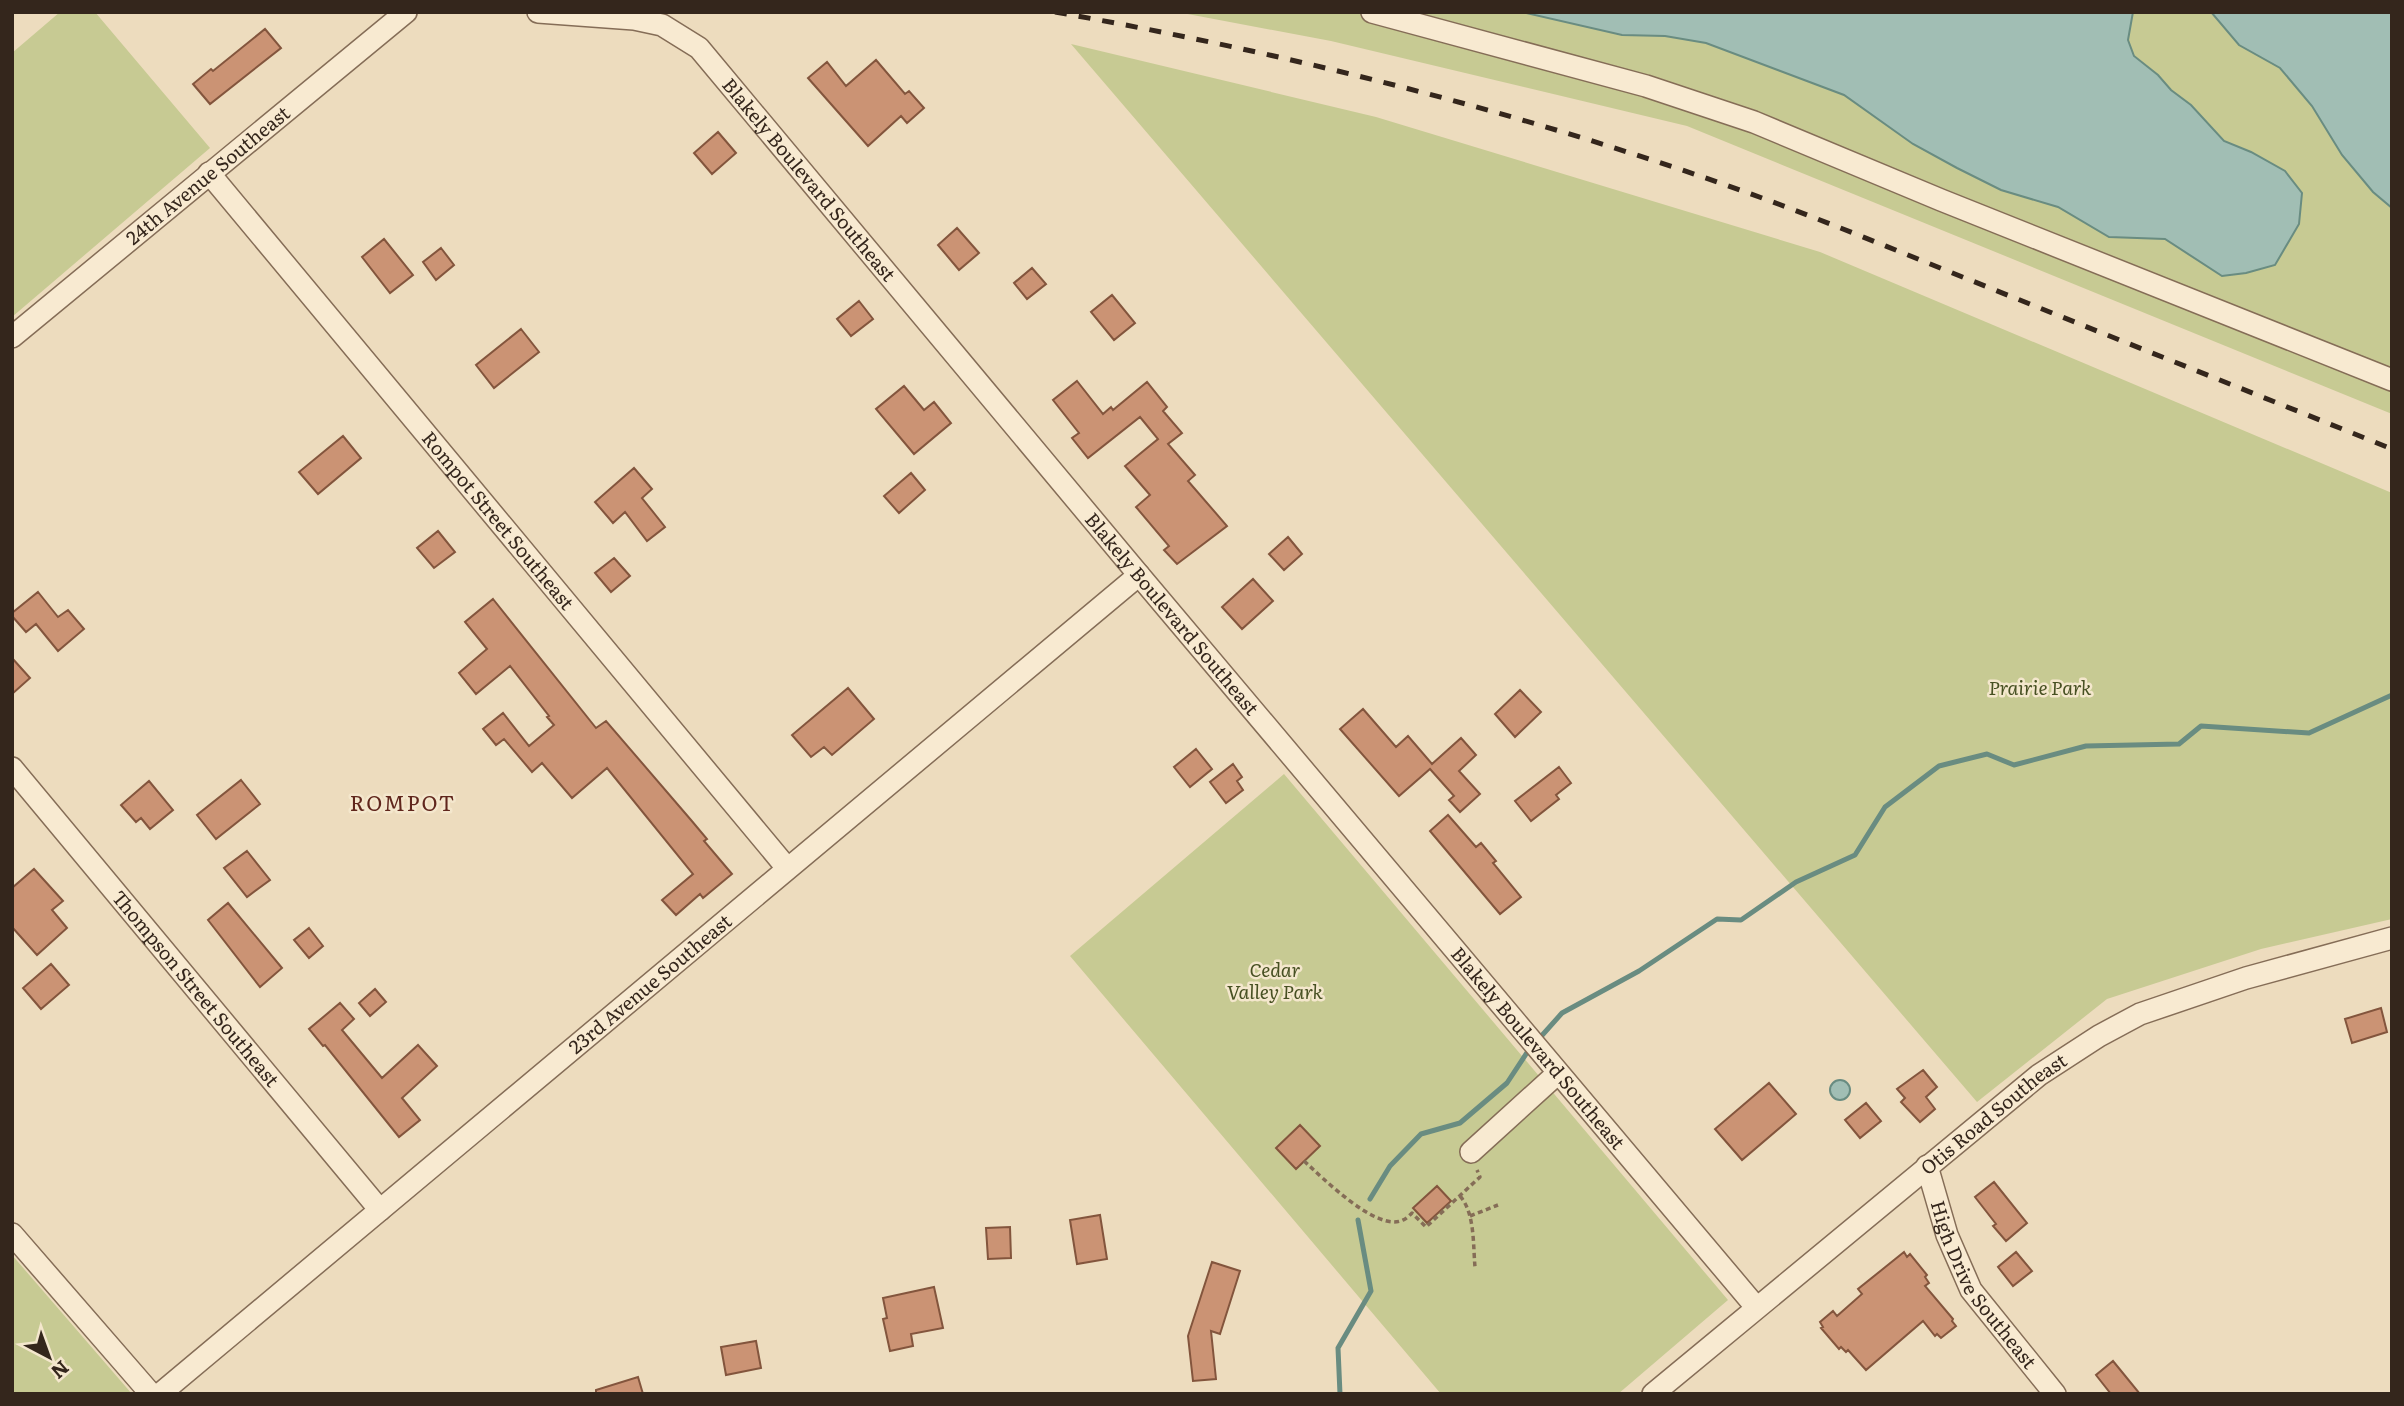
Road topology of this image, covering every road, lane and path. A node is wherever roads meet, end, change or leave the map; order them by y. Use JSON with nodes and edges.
{"nodes":[{"id":1,"x":405,"y":12,"type":"edge"},
{"id":2,"x":538,"y":12,"type":"edge"},
{"id":3,"x":1372,"y":12,"type":"edge"},
{"id":4,"x":209,"y":173,"type":"junction"},
{"id":5,"x":12,"y":337,"type":"edge"},
{"id":6,"x":2392,"y":380,"type":"edge"},
{"id":7,"x":1139,"y":575,"type":"junction"},
{"id":8,"x":12,"y":768,"type":"edge"},
{"id":9,"x":787,"y":868,"type":"junction"},
{"id":10,"x":2392,"y":938,"type":"edge"},
{"id":11,"x":1556,"y":1069,"type":"junction"},
{"id":12,"x":1471,"y":1152,"type":"joint"},
{"id":13,"x":1304,"y":1161,"type":"dead end"},
{"id":14,"x":1927,"y":1166,"type":"junction"},
{"id":15,"x":1460,"y":1196,"type":"junction"},
{"id":16,"x":1498,"y":1205,"type":"dead end"},
{"id":17,"x":380,"y":1210,"type":"junction"},
{"id":18,"x":1469,"y":1216,"type":"junction"},
{"id":19,"x":12,"y":1234,"type":"edge"},
{"id":20,"x":1475,"y":1267,"type":"dead end"},
{"id":21,"x":1756,"y":1307,"type":"junction"},
{"id":22,"x":151,"y":1394,"type":"edge"},
{"id":23,"x":160,"y":1394,"type":"edge"},
{"id":24,"x":1653,"y":1394,"type":"edge"},
{"id":25,"x":2055,"y":1394,"type":"edge"}],
"edges":[{"from":1,"to":4,"type":"street","name":"24th Avenue Southeast"},
{"from":2,"to":7,"type":"street","name":"Blakely Boulevard Southeast"},
{"from":3,"to":6,"type":"street"},
{"from":4,"to":5,"type":"street","name":"24th Avenue Southeast"},
{"from":4,"to":9,"type":"street","name":"Rompot Street Southeast"},
{"from":7,"to":9,"type":"street","name":"23rd Avenue Southeast"},
{"from":7,"to":11,"type":"street","name":"Blakely Boulevard Southeast"},
{"from":8,"to":17,"type":"street","name":"Thompson Street Southeast"},
{"from":9,"to":17,"type":"street","name":"23rd Avenue Southeast"},
{"from":10,"to":14,"type":"street","name":"Otis Road Southeast"},
{"from":11,"to":12,"type":"street"},
{"from":11,"to":21,"type":"street","name":"Blakely Boulevard Southeast"},
{"from":12,"to":15,"type":"path"},
{"from":13,"to":15,"type":"path"},
{"from":14,"to":21,"type":"street","name":"Otis Road Southeast"},
{"from":14,"to":25,"type":"street","name":"High Drive Southeast"},
{"from":15,"to":18,"type":"path"},
{"from":16,"to":18,"type":"path"},
{"from":17,"to":23,"type":"street","name":"23rd Avenue Southeast"},
{"from":18,"to":20,"type":"path"},
{"from":19,"to":22,"type":"street"},
{"from":21,"to":24,"type":"street","name":"Otis Road Southeast"}]}
